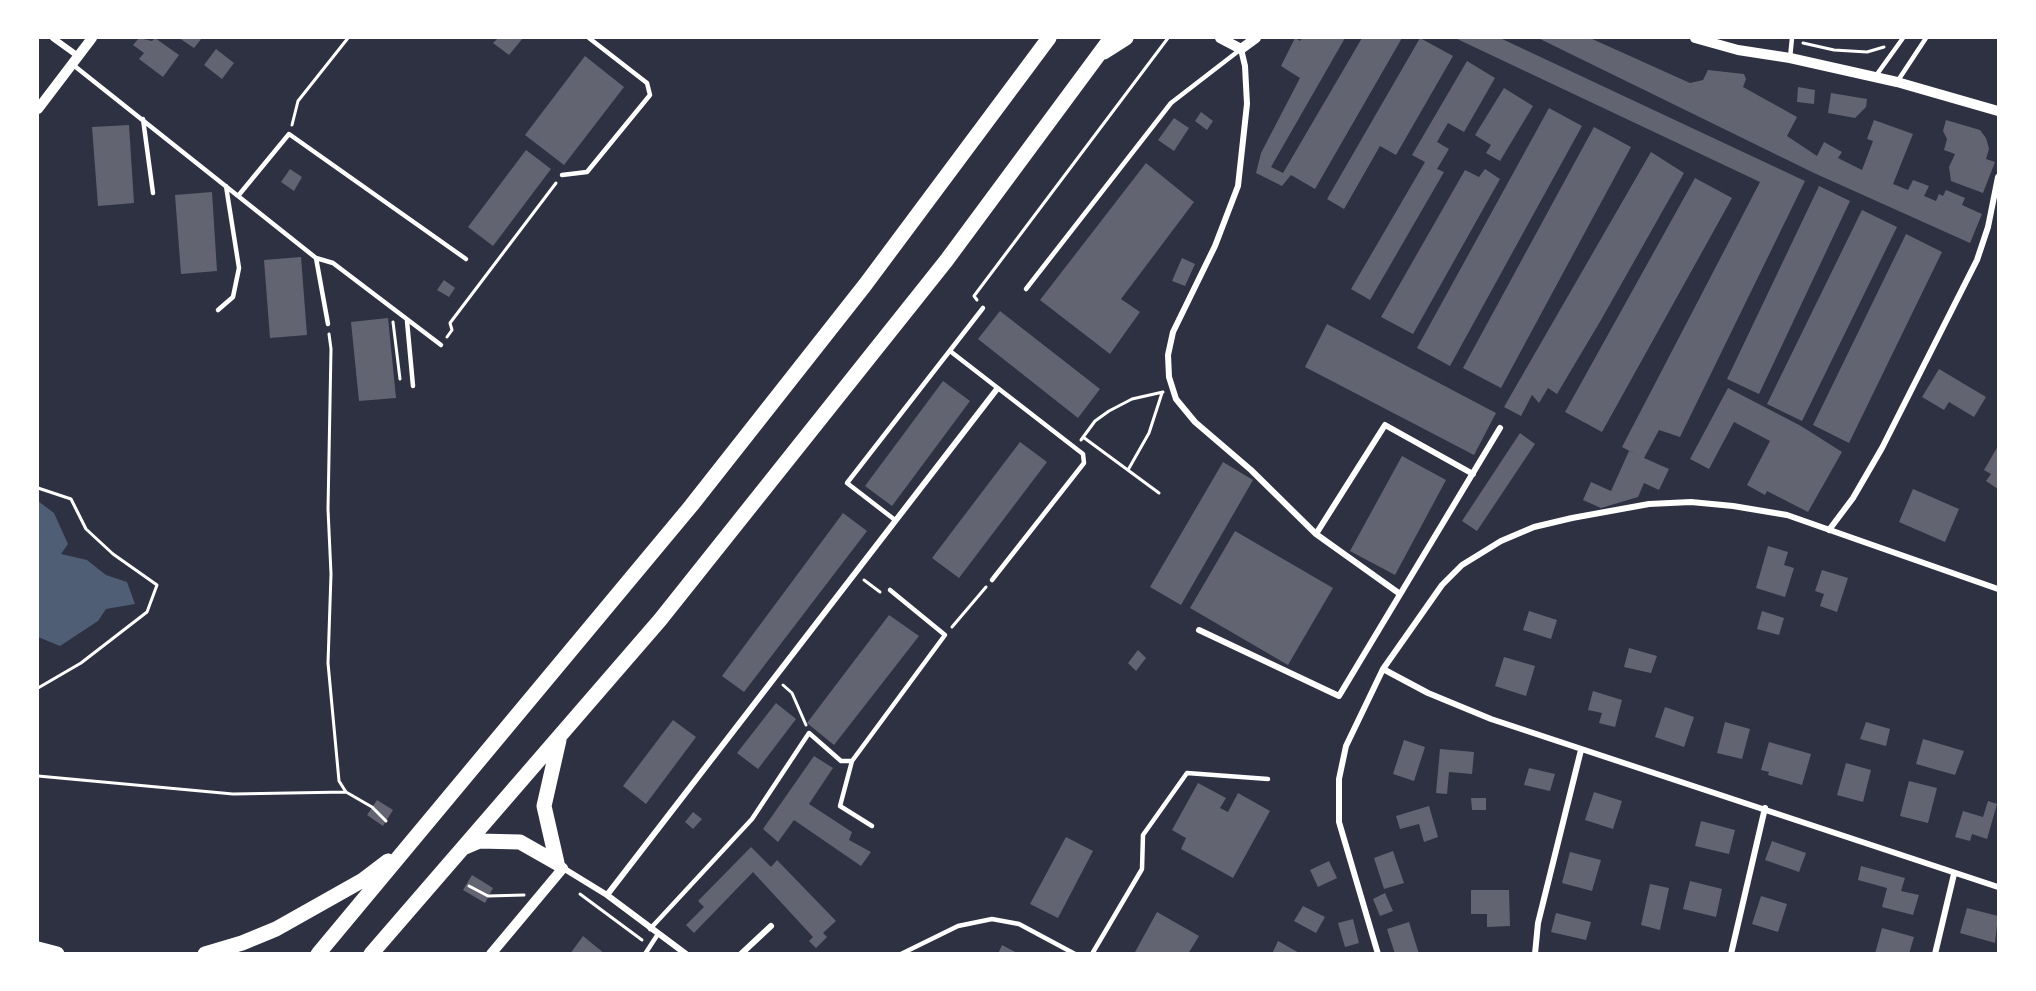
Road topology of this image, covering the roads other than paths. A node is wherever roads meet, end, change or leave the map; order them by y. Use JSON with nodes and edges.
{"nodes":[{"id":1,"x":53,"y":38,"type":"edge"},
{"id":2,"x":92,"y":38,"type":"edge"},
{"id":3,"x":590,"y":38,"type":"edge"},
{"id":4,"x":1111,"y":38,"type":"edge"},
{"id":5,"x":1126,"y":38,"type":"edge"},
{"id":6,"x":1220,"y":38,"type":"edge"},
{"id":7,"x":1256,"y":38,"type":"edge"},
{"id":8,"x":1695,"y":38,"type":"edge"},
{"id":9,"x":1792,"y":38,"type":"edge"},
{"id":10,"x":1926,"y":38,"type":"edge"},
{"id":11,"x":1902,"y":39,"type":"edge"},
{"id":12,"x":1045,"y":42,"type":"edge"},
{"id":13,"x":1240,"y":49,"type":"junction"},
{"id":14,"x":1096,"y":57,"type":"junction"},
{"id":15,"x":1790,"y":58,"type":"junction"},
{"id":16,"x":75,"y":60,"type":"junction"},
{"id":17,"x":1875,"y":77,"type":"junction"},
{"id":18,"x":1897,"y":82,"type":"junction"},
{"id":19,"x":38,"y":109,"type":"edge"},
{"id":20,"x":1998,"y":111,"type":"edge"},
{"id":21,"x":143,"y":118,"type":"junction"},
{"id":22,"x":562,"y":175,"type":"road end"},
{"id":23,"x":1998,"y":177,"type":"edge"},
{"id":24,"x":225,"y":185,"type":"junction"},
{"id":25,"x":153,"y":193,"type":"dead end"},
{"id":26,"x":238,"y":196,"type":"junction"},
{"id":27,"x":316,"y":258,"type":"junction"},
{"id":28,"x":466,"y":259,"type":"dead end"},
{"id":29,"x":1026,"y":289,"type":"dead end"},
{"id":30,"x":983,"y":308,"type":"road end"},
{"id":31,"x":218,"y":310,"type":"dead end"},
{"id":32,"x":407,"y":321,"type":"junction"},
{"id":33,"x":328,"y":324,"type":"road end"},
{"id":34,"x":441,"y":345,"type":"road end"},
{"id":35,"x":950,"y":351,"type":"junction"},
{"id":36,"x":413,"y":386,"type":"dead end"},
{"id":37,"x":998,"y":389,"type":"junction"},
{"id":38,"x":1500,"y":428,"type":"dead end"},
{"id":39,"x":1473,"y":474,"type":"junction"},
{"id":40,"x":895,"y":520,"type":"junction"},
{"id":41,"x":1829,"y":530,"type":"junction"},
{"id":42,"x":1316,"y":534,"type":"junction"},
{"id":43,"x":992,"y":580,"type":"road end"},
{"id":44,"x":1998,"y":589,"type":"edge"},
{"id":45,"x":890,"y":590,"type":"road end"},
{"id":46,"x":1400,"y":594,"type":"junction"},
{"id":47,"x":1199,"y":630,"type":"dead end"},
{"id":48,"x":1383,"y":669,"type":"junction"},
{"id":49,"x":560,"y":737,"type":"junction"},
{"id":50,"x":1581,"y":750,"type":"junction"},
{"id":51,"x":852,"y":761,"type":"junction"},
{"id":52,"x":1269,"y":778,"type":"dead end"},
{"id":53,"x":1765,"y":808,"type":"junction"},
{"id":54,"x":872,"y":826,"type":"dead end"},
{"id":55,"x":408,"y":848,"type":"junction"},
{"id":56,"x":461,"y":848,"type":"junction"},
{"id":57,"x":560,"y":865,"type":"junction"},
{"id":58,"x":1954,"y":874,"type":"junction"},
{"id":59,"x":1998,"y":887,"type":"edge"},
{"id":60,"x":607,"y":895,"type":"junction"},
{"id":61,"x":771,"y":926,"type":"dead end"},
{"id":62,"x":650,"y":929,"type":"junction"},
{"id":63,"x":658,"y":934,"type":"junction"},
{"id":64,"x":38,"y":949,"type":"edge"},
{"id":65,"x":57,"y":954,"type":"edge"},
{"id":66,"x":205,"y":954,"type":"edge"},
{"id":67,"x":318,"y":954,"type":"edge"},
{"id":68,"x":371,"y":954,"type":"edge"},
{"id":69,"x":491,"y":954,"type":"edge"},
{"id":70,"x":645,"y":954,"type":"edge"},
{"id":71,"x":686,"y":954,"type":"edge"},
{"id":72,"x":741,"y":954,"type":"edge"},
{"id":73,"x":901,"y":954,"type":"edge"},
{"id":74,"x":1075,"y":954,"type":"edge"},
{"id":75,"x":1092,"y":954,"type":"edge"},
{"id":76,"x":1378,"y":954,"type":"edge"},
{"id":77,"x":1535,"y":954,"type":"edge"},
{"id":78,"x":1731,"y":954,"type":"edge"},
{"id":79,"x":1935,"y":954,"type":"edge"}],
"edges":[{"from":1,"to":16,"type":"street"},
{"from":2,"to":16,"type":"street"},
{"from":3,"to":22,"type":"lane"},
{"from":4,"to":14,"type":"highway"},
{"from":5,"to":14,"type":"highway"},
{"from":6,"to":13,"type":"street"},
{"from":7,"to":13,"type":"street"},
{"from":8,"to":15,"type":"street"},
{"from":9,"to":15,"type":"lane"},
{"from":10,"to":18,"type":"lane"},
{"from":11,"to":17,"type":"lane"},
{"from":12,"to":55,"type":"highway"},
{"from":13,"to":29,"type":"lane"},
{"from":13,"to":42,"type":"street"},
{"from":14,"to":49,"type":"highway"},
{"from":15,"to":17,"type":"street"},
{"from":16,"to":19,"type":"street"},
{"from":16,"to":21,"type":"lane"},
{"from":17,"to":18,"type":"street"},
{"from":18,"to":20,"type":"street"},
{"from":21,"to":24,"type":"lane"},
{"from":21,"to":25,"type":"lane"},
{"from":23,"to":41,"type":"street"},
{"from":24,"to":26,"type":"lane"},
{"from":24,"to":31,"type":"lane"},
{"from":26,"to":27,"type":"lane"},
{"from":26,"to":28,"type":"lane"},
{"from":27,"to":32,"type":"lane"},
{"from":27,"to":33,"type":"lane"},
{"from":30,"to":35,"type":"lane"},
{"from":32,"to":34,"type":"lane"},
{"from":32,"to":36,"type":"lane"},
{"from":35,"to":37,"type":"lane"},
{"from":35,"to":40,"type":"lane"},
{"from":37,"to":40,"type":"street"},
{"from":37,"to":43,"type":"lane"},
{"from":38,"to":39,"type":"street"},
{"from":39,"to":42,"type":"street"},
{"from":39,"to":46,"type":"street"},
{"from":40,"to":60,"type":"street"},
{"from":41,"to":44,"type":"street"},
{"from":41,"to":48,"type":"street"},
{"from":42,"to":46,"type":"street"},
{"from":45,"to":51,"type":"lane"},
{"from":46,"to":47,"type":"street"},
{"from":48,"to":50,"type":"street"},
{"from":48,"to":76,"type":"street"},
{"from":49,"to":56,"type":"highway"},
{"from":49,"to":57,"type":"highway"},
{"from":50,"to":53,"type":"street"},
{"from":50,"to":77,"type":"street"},
{"from":51,"to":54,"type":"lane"},
{"from":51,"to":62,"type":"lane"},
{"from":52,"to":75,"type":"lane"},
{"from":53,"to":58,"type":"street"},
{"from":53,"to":78,"type":"street"},
{"from":55,"to":66,"type":"highway"},
{"from":55,"to":67,"type":"highway"},
{"from":56,"to":57,"type":"highway"},
{"from":56,"to":68,"type":"highway"},
{"from":57,"to":60,"type":"street"},
{"from":57,"to":69,"type":"street"},
{"from":58,"to":59,"type":"street"},
{"from":58,"to":79,"type":"street"},
{"from":60,"to":62,"type":"street"},
{"from":61,"to":72,"type":"street"},
{"from":62,"to":63,"type":"street"},
{"from":63,"to":70,"type":"lane"},
{"from":63,"to":71,"type":"street"},
{"from":64,"to":65,"type":"highway"},
{"from":73,"to":74,"type":"lane"}]}
